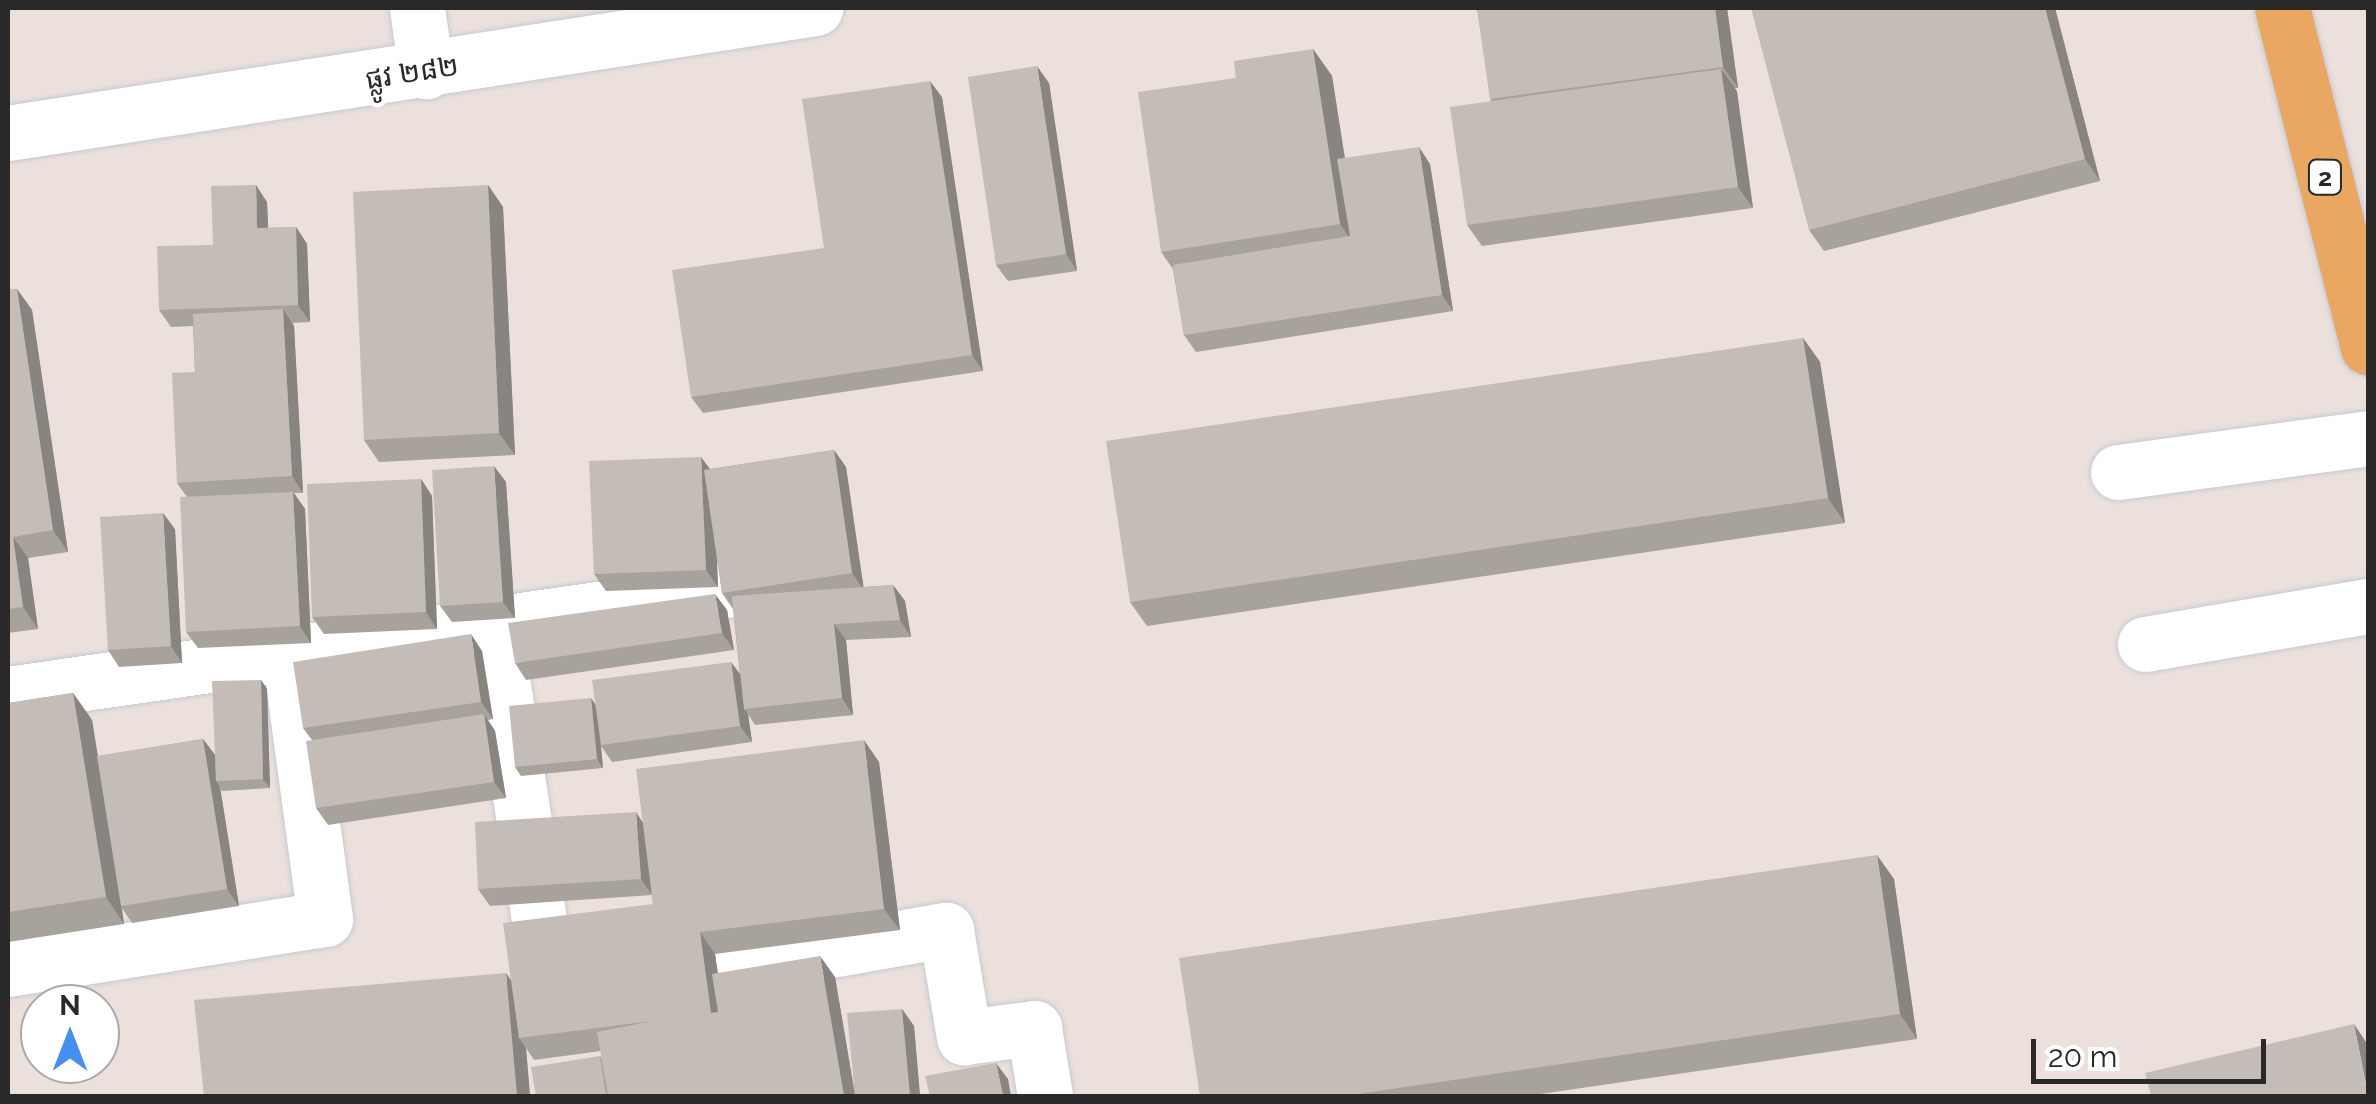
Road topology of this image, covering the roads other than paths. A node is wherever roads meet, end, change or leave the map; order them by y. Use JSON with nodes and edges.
{"nodes":[{"id":1,"x":416,"y":8,"type":"edge"},
{"id":2,"x":816,"y":8,"type":"edge"},
{"id":3,"x":2282,"y":8,"type":"edge"},
{"id":4,"x":426,"y":71,"type":"junction"},
{"id":5,"x":8,"y":133,"type":"edge"},
{"id":6,"x":2368,"y":347,"type":"edge"},
{"id":7,"x":2368,"y":438,"type":"edge"},
{"id":8,"x":2118,"y":472,"type":"dead end"},
{"id":9,"x":723,"y":591,"type":"edge"},
{"id":10,"x":2368,"y":606,"type":"edge"},
{"id":11,"x":494,"y":626,"type":"junction"},
{"id":12,"x":2145,"y":644,"type":"dead end"},
{"id":13,"x":289,"y":654,"type":"junction"},
{"id":14,"x":8,"y":694,"type":"edge"},
{"id":15,"x":8,"y":969,"type":"edge"},
{"id":16,"x":1046,"y":1096,"type":"edge"}],
"edges":[{"from":1,"to":4,"type":"street"},
{"from":2,"to":4,"type":"street","name":"ផ្លូវ ២៨២"},
{"from":3,"to":6,"type":"main road","number":"2"},
{"from":4,"to":5,"type":"street","name":"ផ្លូវ ២៨២"},
{"from":7,"to":8,"type":"street"},
{"from":9,"to":11,"type":"street"},
{"from":10,"to":12,"type":"street"},
{"from":11,"to":13,"type":"street"},
{"from":11,"to":16,"type":"street"},
{"from":13,"to":14,"type":"street"},
{"from":13,"to":15,"type":"street"}]}
